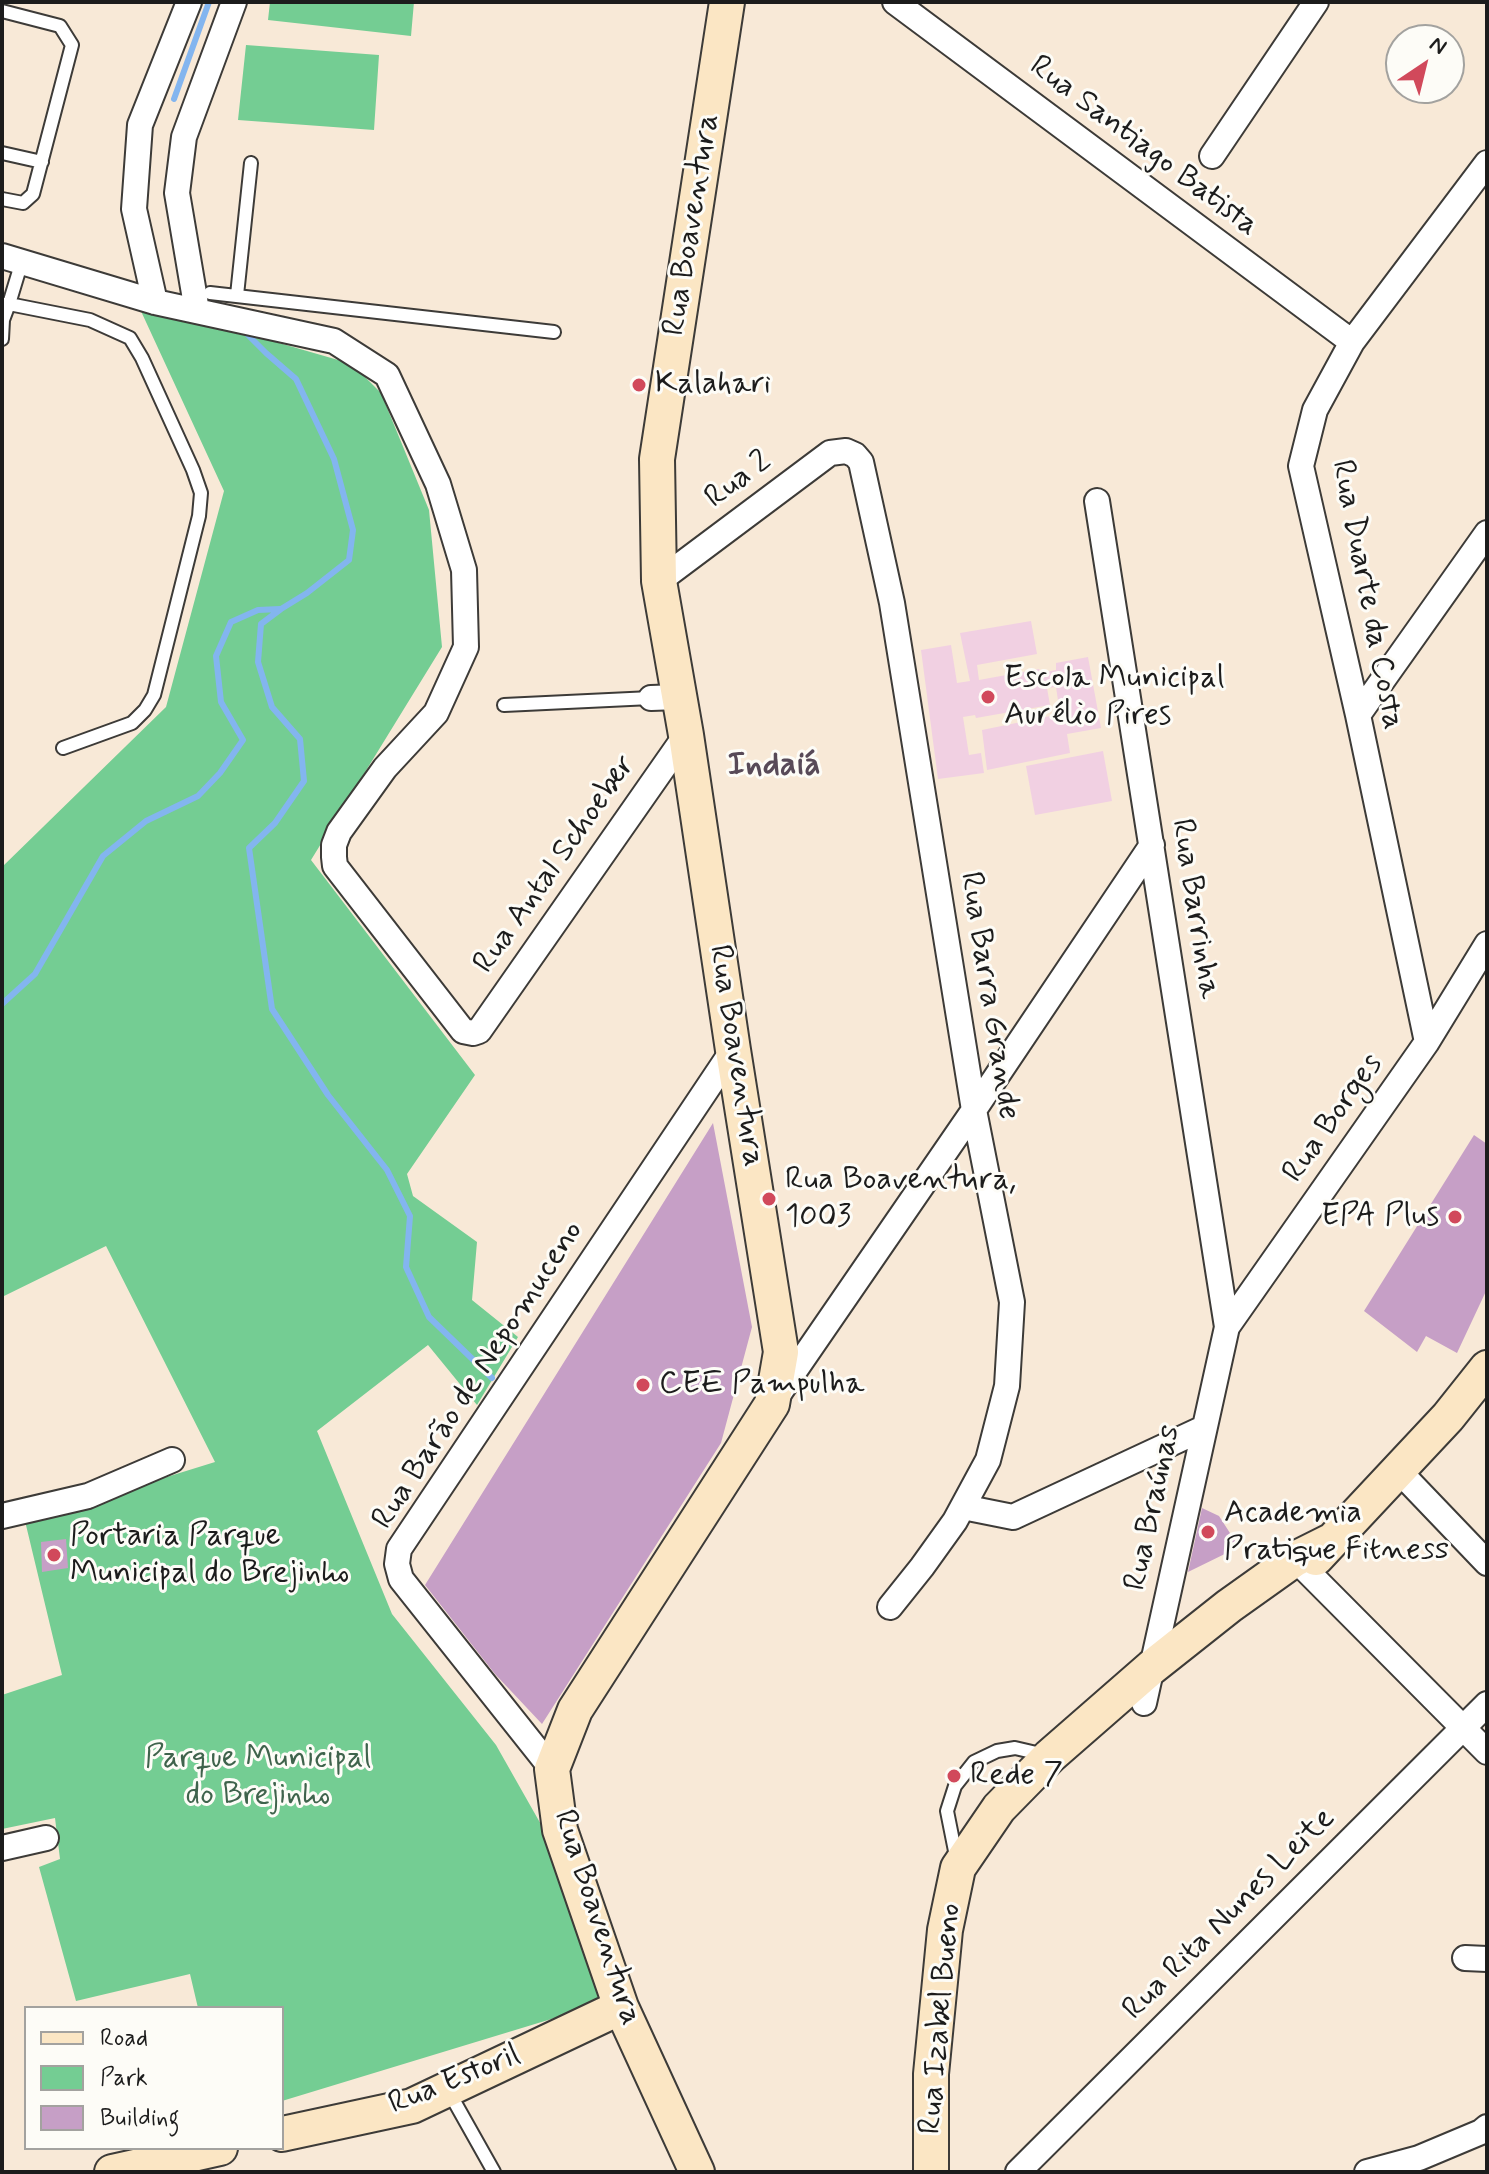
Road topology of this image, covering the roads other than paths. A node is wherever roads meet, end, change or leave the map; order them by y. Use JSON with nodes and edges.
{"nodes":[{"id":1,"x":189,"y":2,"type":"edge"},
{"id":2,"x":234,"y":2,"type":"edge"},
{"id":3,"x":727,"y":2,"type":"edge"},
{"id":4,"x":895,"y":2,"type":"edge"},
{"id":5,"x":1316,"y":2,"type":"edge"},
{"id":6,"x":2,"y":11,"type":"edge"},
{"id":7,"x":2,"y":153,"type":"edge"},
{"id":8,"x":1212,"y":156,"type":"dead end"},
{"id":9,"x":42,"y":162,"type":"junction"},
{"id":10,"x":251,"y":163,"type":"dead end"},
{"id":11,"x":1487,"y":163,"type":"edge"},
{"id":12,"x":2,"y":199,"type":"edge"},
{"id":13,"x":12,"y":258,"type":"edge"},
{"id":14,"x":237,"y":295,"type":"junction"},
{"id":15,"x":200,"y":299,"type":"junction"},
{"id":16,"x":155,"y":302,"type":"junction"},
{"id":17,"x":6,"y":304,"type":"edge"},
{"id":18,"x":554,"y":332,"type":"dead end"},
{"id":19,"x":2,"y":339,"type":"edge"},
{"id":20,"x":1352,"y":342,"type":"junction"},
{"id":21,"x":861,"y":462,"type":"joint"},
{"id":22,"x":1097,"y":501,"type":"dead end"},
{"id":23,"x":1487,"y":533,"type":"edge"},
{"id":24,"x":659,"y":581,"type":"junction"},
{"id":25,"x":665,"y":698,"type":"junction"},
{"id":26,"x":504,"y":705,"type":"dead end"},
{"id":27,"x":1358,"y":715,"type":"junction"},
{"id":28,"x":686,"y":735,"type":"junction"},
{"id":29,"x":63,"y":748,"type":"dead end"},
{"id":30,"x":1152,"y":845,"type":"junction"},
{"id":31,"x":1487,"y":944,"type":"edge"},
{"id":32,"x":1427,"y":1042,"type":"junction"},
{"id":33,"x":733,"y":1050,"type":"junction"},
{"id":34,"x":974,"y":1110,"type":"junction"},
{"id":35,"x":1227,"y":1327,"type":"junction"},
{"id":36,"x":1487,"y":1368,"type":"edge"},
{"id":37,"x":772,"y":1404,"type":"junction"},
{"id":38,"x":1204,"y":1428,"type":"junction"},
{"id":39,"x":172,"y":1460,"type":"dead end"},
{"id":40,"x":1397,"y":1469,"type":"junction"},
{"id":41,"x":963,"y":1507,"type":"junction"},
{"id":42,"x":2,"y":1516,"type":"edge"},
{"id":43,"x":1487,"y":1563,"type":"edge"},
{"id":44,"x":1300,"y":1564,"type":"junction"},
{"id":45,"x":890,"y":1607,"type":"dead end"},
{"id":46,"x":1152,"y":1667,"type":"junction"},
{"id":47,"x":1144,"y":1703,"type":"junction"},
{"id":48,"x":1487,"y":1704,"type":"edge"},
{"id":49,"x":1463,"y":1728,"type":"junction"},
{"id":50,"x":1487,"y":1752,"type":"edge"},
{"id":51,"x":1050,"y":1756,"type":"junction"},
{"id":52,"x":552,"y":1769,"type":"junction"},
{"id":53,"x":46,"y":1838,"type":"dead end"},
{"id":54,"x":2,"y":1848,"type":"edge"},
{"id":55,"x":958,"y":1868,"type":"junction"},
{"id":56,"x":621,"y":2007,"type":"junction"},
{"id":57,"x":447,"y":2089,"type":"junction"},
{"id":58,"x":1487,"y":2127,"type":"edge"},
{"id":59,"x":284,"y":2134,"type":"edge"},
{"id":60,"x":211,"y":2150,"type":"edge"},
{"id":61,"x":112,"y":2172,"type":"edge"},
{"id":62,"x":494,"y":2172,"type":"edge"},
{"id":63,"x":697,"y":2172,"type":"edge"},
{"id":64,"x":931,"y":2172,"type":"edge"},
{"id":65,"x":1018,"y":2172,"type":"edge"},
{"id":66,"x":1367,"y":2172,"type":"edge"}],
"edges":[{"from":1,"to":16,"type":"street"},
{"from":2,"to":15,"type":"street"},
{"from":3,"to":24,"type":"street","name":"Rua Boaventura"},
{"from":4,"to":20,"type":"street","name":"Rua Santiago Batista"},
{"from":5,"to":8,"type":"street"},
{"from":6,"to":9,"type":"lane"},
{"from":7,"to":9,"type":"lane"},
{"from":9,"to":12,"type":"lane"},
{"from":10,"to":14,"type":"lane"},
{"from":11,"to":20,"type":"street","name":"Rua Duarte da Costa"},
{"from":13,"to":16,"type":"street"},
{"from":13,"to":17,"type":"lane"},
{"from":14,"to":15,"type":"lane"},
{"from":14,"to":18,"type":"lane"},
{"from":15,"to":16,"type":"street"},
{"from":15,"to":28,"type":"street","name":"Rua Antal Schoeber"},
{"from":17,"to":19,"type":"lane"},
{"from":17,"to":29,"type":"lane"},
{"from":20,"to":27,"type":"street","name":"Rua Duarte da Costa"},
{"from":21,"to":24,"type":"street","name":"Rua 2"},
{"from":21,"to":34,"type":"street","name":"Rua Barra Grande"},
{"from":22,"to":30,"type":"street","name":"Rua Barrinha"},
{"from":23,"to":27,"type":"street"},
{"from":24,"to":25,"type":"street","name":"Rua Boaventura"},
{"from":25,"to":26,"type":"lane"},
{"from":25,"to":28,"type":"street","name":"Rua Boaventura"},
{"from":27,"to":32,"type":"street","name":"Rua Duarte da Costa"},
{"from":28,"to":33,"type":"street","name":"Rua Boaventura"},
{"from":30,"to":34,"type":"street"},
{"from":30,"to":35,"type":"street","name":"Rua Barrinha"},
{"from":31,"to":32,"type":"street","name":"Rua Borges"},
{"from":32,"to":35,"type":"street","name":"Rua Borges"},
{"from":33,"to":37,"type":"street","name":"Rua Boaventura"},
{"from":33,"to":52,"type":"street","name":"Rua Barão de Nepomuceno"},
{"from":34,"to":37,"type":"street"},
{"from":34,"to":41,"type":"street","name":"Rua Barra Grande"},
{"from":35,"to":38,"type":"street","name":"Rua Braúnas"},
{"from":36,"to":40,"type":"street","name":"Rua Izabel Bueno"},
{"from":37,"to":52,"type":"street","name":"Rua Boaventura"},
{"from":38,"to":41,"type":"street"},
{"from":38,"to":46,"type":"street","name":"Rua Braúnas"},
{"from":39,"to":42,"type":"street"},
{"from":40,"to":43,"type":"street"},
{"from":40,"to":44,"type":"street","name":"Rua Izabel Bueno"},
{"from":41,"to":45,"type":"street","name":"Rua Barra Grande"},
{"from":44,"to":46,"type":"street","name":"Rua Izabel Bueno"},
{"from":44,"to":47,"type":"street","name":"Rua Izabel Bueno"},
{"from":44,"to":49,"type":"street"},
{"from":46,"to":47,"type":"street","name":"Rua Braúnas"},
{"from":46,"to":51,"type":"street","name":"Rua Izabel Bueno"},
{"from":47,"to":51,"type":"street","name":"Rua Izabel Bueno"},
{"from":48,"to":49,"type":"street","name":"Rua Rita Nunes Leite"},
{"from":49,"to":50,"type":"street"},
{"from":49,"to":65,"type":"street","name":"Rua Rita Nunes Leite"},
{"from":51,"to":55,"type":"street","name":"Rua Izabel Bueno"},
{"from":51,"to":55,"type":"lane"},
{"from":52,"to":56,"type":"street","name":"Rua Boaventura"},
{"from":53,"to":54,"type":"street"},
{"from":55,"to":64,"type":"street","name":"Rua Izabel Bueno"},
{"from":56,"to":57,"type":"street","name":"Rua Estoril"},
{"from":56,"to":63,"type":"street","name":"Rua Boaventura"},
{"from":57,"to":59,"type":"street","name":"Rua Estoril"},
{"from":57,"to":62,"type":"lane"},
{"from":58,"to":66,"type":"street"},
{"from":60,"to":61,"type":"street"}]}
